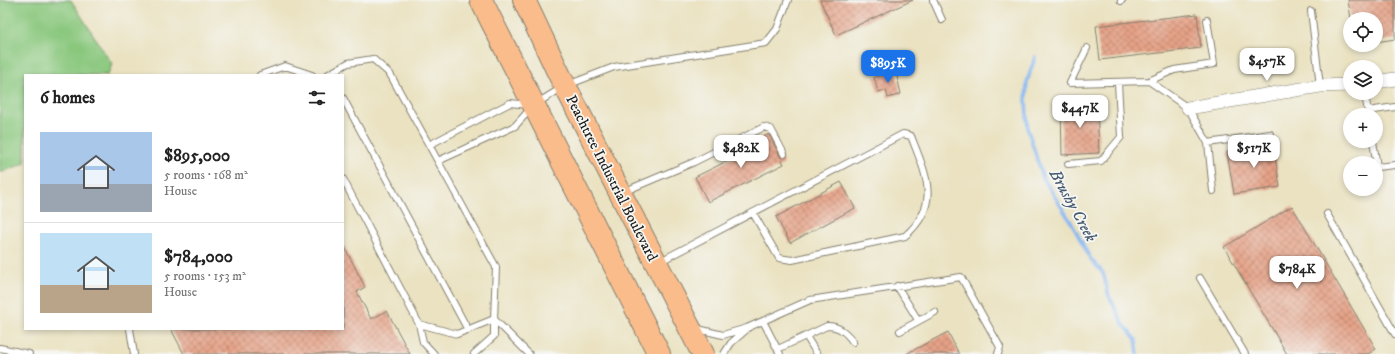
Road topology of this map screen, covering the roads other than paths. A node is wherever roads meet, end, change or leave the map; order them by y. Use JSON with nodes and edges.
{"nodes":[{"id":1,"x":481,"y":0,"type":"edge"},
{"id":2,"x":524,"y":0,"type":"edge"},
{"id":3,"x":788,"y":0,"type":"edge"},
{"id":4,"x":933,"y":0,"type":"edge"},
{"id":5,"x":1311,"y":11,"type":"dead end"},
{"id":6,"x":942,"y":20,"type":"dead end"},
{"id":7,"x":1207,"y":20,"type":"dead end"},
{"id":8,"x":1087,"y":48,"type":"dead end"},
{"id":9,"x":263,"y":74,"type":"edge"},
{"id":10,"x":309,"y":74,"type":"edge"},
{"id":11,"x":329,"y":74,"type":"edge"},
{"id":12,"x":1395,"y":79,"type":"edge"},
{"id":13,"x":1383,"y":81,"type":"edge"},
{"id":14,"x":1149,"y":82,"type":"junction"},
{"id":15,"x":1118,"y":83,"type":"junction"},
{"id":16,"x":1343,"y":85,"type":"edge"},
{"id":17,"x":565,"y":86,"type":"junction"},
{"id":18,"x":1320,"y":86,"type":"junction"},
{"id":19,"x":344,"y":100,"type":"edge"},
{"id":20,"x":534,"y":105,"type":"junction"},
{"id":21,"x":1395,"y":107,"type":"edge"},
{"id":22,"x":1188,"y":108,"type":"junction"},
{"id":23,"x":1383,"y":110,"type":"edge"},
{"id":24,"x":1270,"y":134,"type":"dead end"},
{"id":25,"x":1208,"y":143,"type":"junction"},
{"id":26,"x":429,"y":145,"type":"junction"},
{"id":27,"x":1374,"y":148,"type":"edge"},
{"id":28,"x":784,"y":154,"type":"dead end"},
{"id":29,"x":438,"y":161,"type":"junction"},
{"id":30,"x":1068,"y":164,"type":"dead end"},
{"id":31,"x":1395,"y":165,"type":"edge"},
{"id":32,"x":344,"y":181,"type":"edge"},
{"id":33,"x":1213,"y":191,"type":"dead end"},
{"id":34,"x":620,"y":194,"type":"junction"},
{"id":35,"x":753,"y":213,"type":"junction"},
{"id":36,"x":1327,"y":214,"type":"dead end"},
{"id":37,"x":656,"y":264,"type":"junction"},
{"id":38,"x":1200,"y":278,"type":"dead end"},
{"id":39,"x":897,"y":286,"type":"junction"},
{"id":40,"x":935,"y":312,"type":"dead end"},
{"id":41,"x":684,"y":318,"type":"junction"},
{"id":42,"x":494,"y":319,"type":"junction"},
{"id":43,"x":918,"y":320,"type":"junction"},
{"id":44,"x":763,"y":321,"type":"junction"},
{"id":45,"x":419,"y":324,"type":"junction"},
{"id":46,"x":747,"y":328,"type":"junction"},
{"id":47,"x":130,"y":330,"type":"edge"},
{"id":48,"x":468,"y":330,"type":"junction"},
{"id":49,"x":900,"y":331,"type":"dead end"},
{"id":50,"x":1395,"y":334,"type":"edge"},
{"id":51,"x":806,"y":336,"type":"junction"},
{"id":52,"x":853,"y":342,"type":"dead end"},
{"id":53,"x":0,"y":348,"type":"edge"},
{"id":54,"x":779,"y":352,"type":"edge"},
{"id":55,"x":29,"y":354,"type":"edge"},
{"id":56,"x":134,"y":354,"type":"edge"},
{"id":57,"x":434,"y":354,"type":"edge"},
{"id":58,"x":474,"y":354,"type":"edge"},
{"id":59,"x":529,"y":354,"type":"edge"},
{"id":60,"x":659,"y":354,"type":"edge"},
{"id":61,"x":703,"y":354,"type":"edge"},
{"id":62,"x":724,"y":354,"type":"edge"},
{"id":63,"x":817,"y":354,"type":"edge"},
{"id":64,"x":998,"y":354,"type":"edge"},
{"id":65,"x":1245,"y":354,"type":"edge"}],
"edges":[{"from":1,"to":20,"type":"highway"},
{"from":2,"to":17,"type":"highway","name":"Peachtree Industrial Boulevard"},
{"from":3,"to":17,"type":"lane"},
{"from":4,"to":6,"type":"lane"},
{"from":5,"to":18,"type":"lane"},
{"from":7,"to":14,"type":"lane"},
{"from":8,"to":15,"type":"lane"},
{"from":9,"to":10,"type":"lane"},
{"from":11,"to":26,"type":"lane"},
{"from":12,"to":13,"type":"street"},
{"from":14,"to":15,"type":"lane"},
{"from":14,"to":22,"type":"lane"},
{"from":15,"to":30,"type":"lane"},
{"from":16,"to":18,"type":"street"},
{"from":17,"to":20,"type":"lane"},
{"from":17,"to":34,"type":"highway","name":"Peachtree Industrial Boulevard"},
{"from":18,"to":22,"type":"street"},
{"from":19,"to":48,"type":"lane"},
{"from":20,"to":26,"type":"lane"},
{"from":20,"to":29,"type":"lane"},
{"from":20,"to":60,"type":"highway"},
{"from":21,"to":23,"type":"lane"},
{"from":22,"to":25,"type":"lane"},
{"from":24,"to":25,"type":"lane"},
{"from":25,"to":33,"type":"lane"},
{"from":26,"to":29,"type":"lane"},
{"from":27,"to":31,"type":"lane"},
{"from":28,"to":34,"type":"lane"},
{"from":29,"to":42,"type":"lane"},
{"from":32,"to":45,"type":"lane"},
{"from":34,"to":37,"type":"highway","name":"Peachtree Industrial Boulevard"},
{"from":35,"to":35,"type":"lane"},
{"from":35,"to":37,"type":"lane"},
{"from":36,"to":50,"type":"lane"},
{"from":37,"to":41,"type":"highway","name":"Peachtree Industrial Boulevard"},
{"from":38,"to":65,"type":"lane"},
{"from":39,"to":43,"type":"lane"},
{"from":39,"to":44,"type":"lane"},
{"from":39,"to":64,"type":"lane"},
{"from":40,"to":43,"type":"lane"},
{"from":41,"to":46,"type":"lane"},
{"from":41,"to":61,"type":"highway","name":"Peachtree Industrial Boulevard"},
{"from":42,"to":48,"type":"lane"},
{"from":42,"to":58,"type":"lane"},
{"from":42,"to":59,"type":"lane"},
{"from":43,"to":49,"type":"lane"},
{"from":44,"to":46,"type":"lane"},
{"from":44,"to":54,"type":"lane"},
{"from":45,"to":48,"type":"lane"},
{"from":45,"to":57,"type":"lane"},
{"from":46,"to":62,"type":"lane"},
{"from":47,"to":56,"type":"lane"},
{"from":51,"to":52,"type":"lane"},
{"from":51,"to":54,"type":"lane"},
{"from":51,"to":63,"type":"lane"},
{"from":53,"to":55,"type":"lane"}]}
